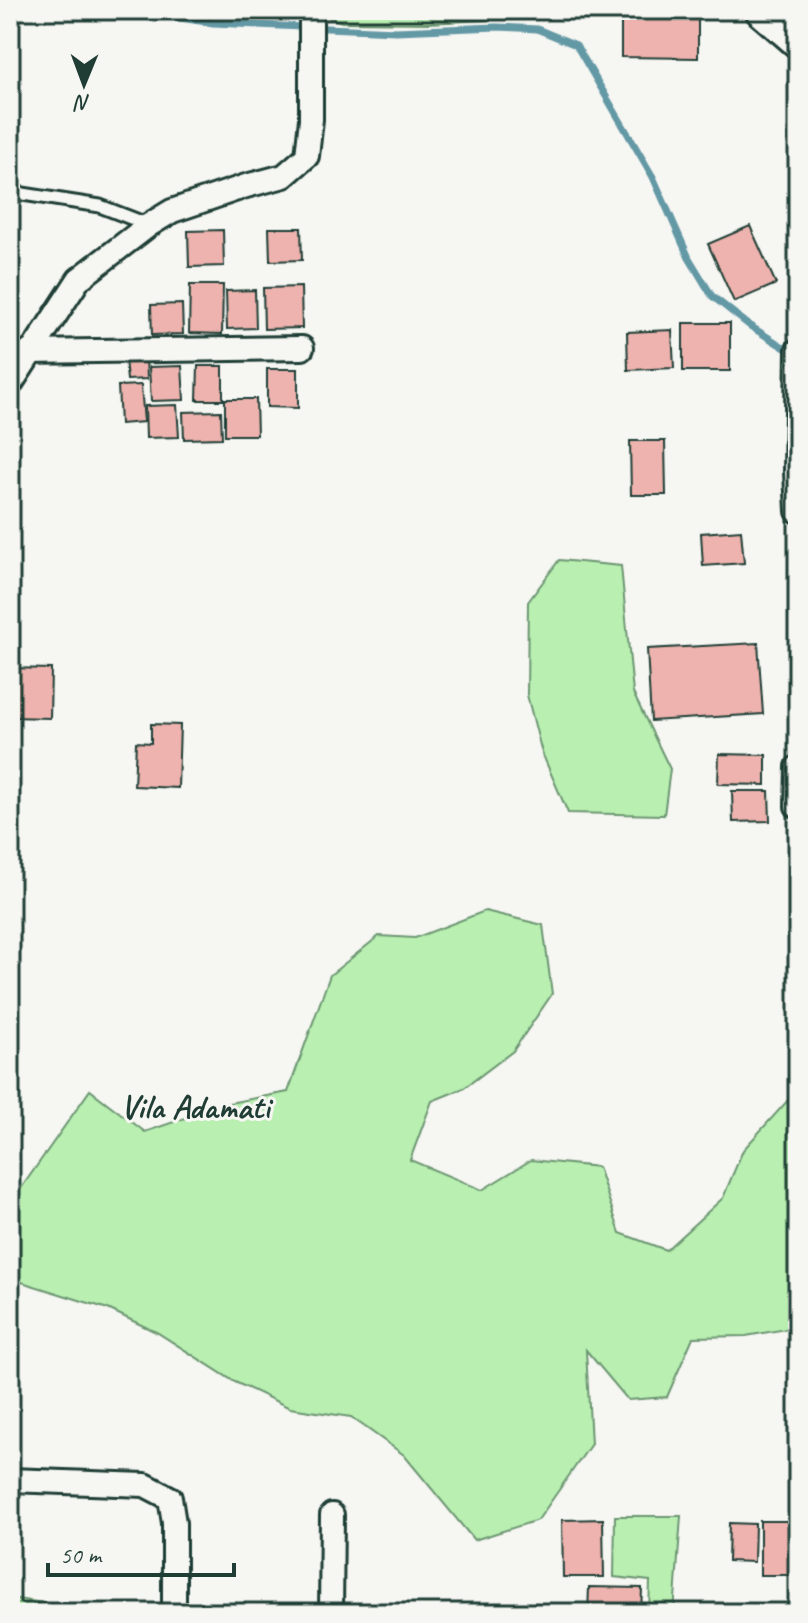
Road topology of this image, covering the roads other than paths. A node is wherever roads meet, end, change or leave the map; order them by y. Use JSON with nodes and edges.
{"nodes":[{"id":1,"x":762,"y":10,"type":"edge"},
{"id":2,"x":311,"y":11,"type":"edge"},
{"id":3,"x":798,"y":41,"type":"edge"},
{"id":4,"x":10,"y":192,"type":"edge"},
{"id":5,"x":149,"y":225,"type":"junction"},
{"id":6,"x":302,"y":348,"type":"dead end"},
{"id":7,"x":798,"y":350,"type":"edge"},
{"id":8,"x":29,"y":352,"type":"junction"},
{"id":9,"x":10,"y":385,"type":"edge"},
{"id":10,"x":798,"y":511,"type":"edge"},
{"id":11,"x":798,"y":767,"type":"edge"},
{"id":12,"x":797,"y":806,"type":"edge"},
{"id":13,"x":10,"y":1480,"type":"edge"},
{"id":14,"x":332,"y":1515,"type":"dead end"},
{"id":15,"x":174,"y":1613,"type":"edge"},
{"id":16,"x":331,"y":1613,"type":"edge"}],
"edges":[{"from":1,"to":3,"type":"street"},
{"from":2,"to":5,"type":"street"},
{"from":4,"to":5,"type":"lane"},
{"from":5,"to":8,"type":"street"},
{"from":6,"to":8,"type":"street"},
{"from":7,"to":10,"type":"street"},
{"from":8,"to":9,"type":"street"},
{"from":11,"to":12,"type":"street"},
{"from":13,"to":15,"type":"street"},
{"from":14,"to":16,"type":"street"}]}
